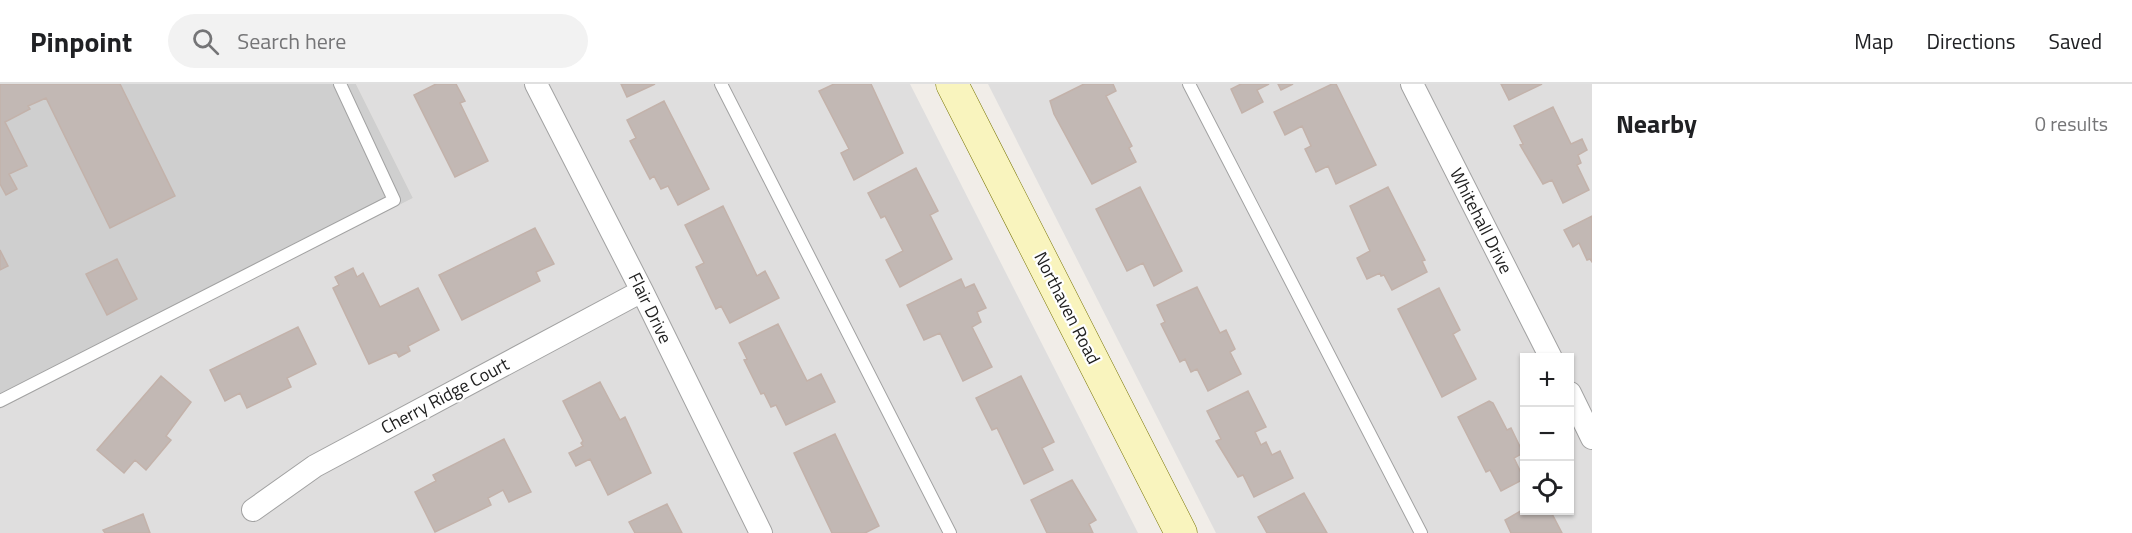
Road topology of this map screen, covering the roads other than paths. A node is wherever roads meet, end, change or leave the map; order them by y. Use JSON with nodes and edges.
{"nodes":[{"id":1,"x":340,"y":84,"type":"edge"},
{"id":2,"x":536,"y":84,"type":"edge"},
{"id":3,"x":721,"y":84,"type":"edge"},
{"id":4,"x":952,"y":84,"type":"edge"},
{"id":5,"x":1190,"y":84,"type":"edge"},
{"id":6,"x":1412,"y":84,"type":"edge"},
{"id":7,"x":642,"y":291,"type":"junction"},
{"id":8,"x":1549,"y":353,"type":"edge"},
{"id":9,"x":0,"y":401,"type":"edge"},
{"id":10,"x":1574,"y":403,"type":"edge"},
{"id":11,"x":1592,"y":438,"type":"edge"},
{"id":12,"x":253,"y":510,"type":"dead end"},
{"id":13,"x":761,"y":533,"type":"edge"},
{"id":14,"x":950,"y":533,"type":"edge"},
{"id":15,"x":1181,"y":533,"type":"edge"},
{"id":16,"x":1421,"y":533,"type":"edge"}],
"edges":[{"from":1,"to":9,"type":"lane"},
{"from":2,"to":7,"type":"street","name":"Flair Drive"},
{"from":3,"to":14,"type":"lane"},
{"from":4,"to":15,"type":"street","name":"Northaven Road"},
{"from":5,"to":16,"type":"lane"},
{"from":6,"to":8,"type":"street","name":"Whitehall Drive"},
{"from":7,"to":12,"type":"street","name":"Cherry Ridge Court"},
{"from":7,"to":13,"type":"street","name":"Flair Drive"},
{"from":10,"to":11,"type":"street"}]}
